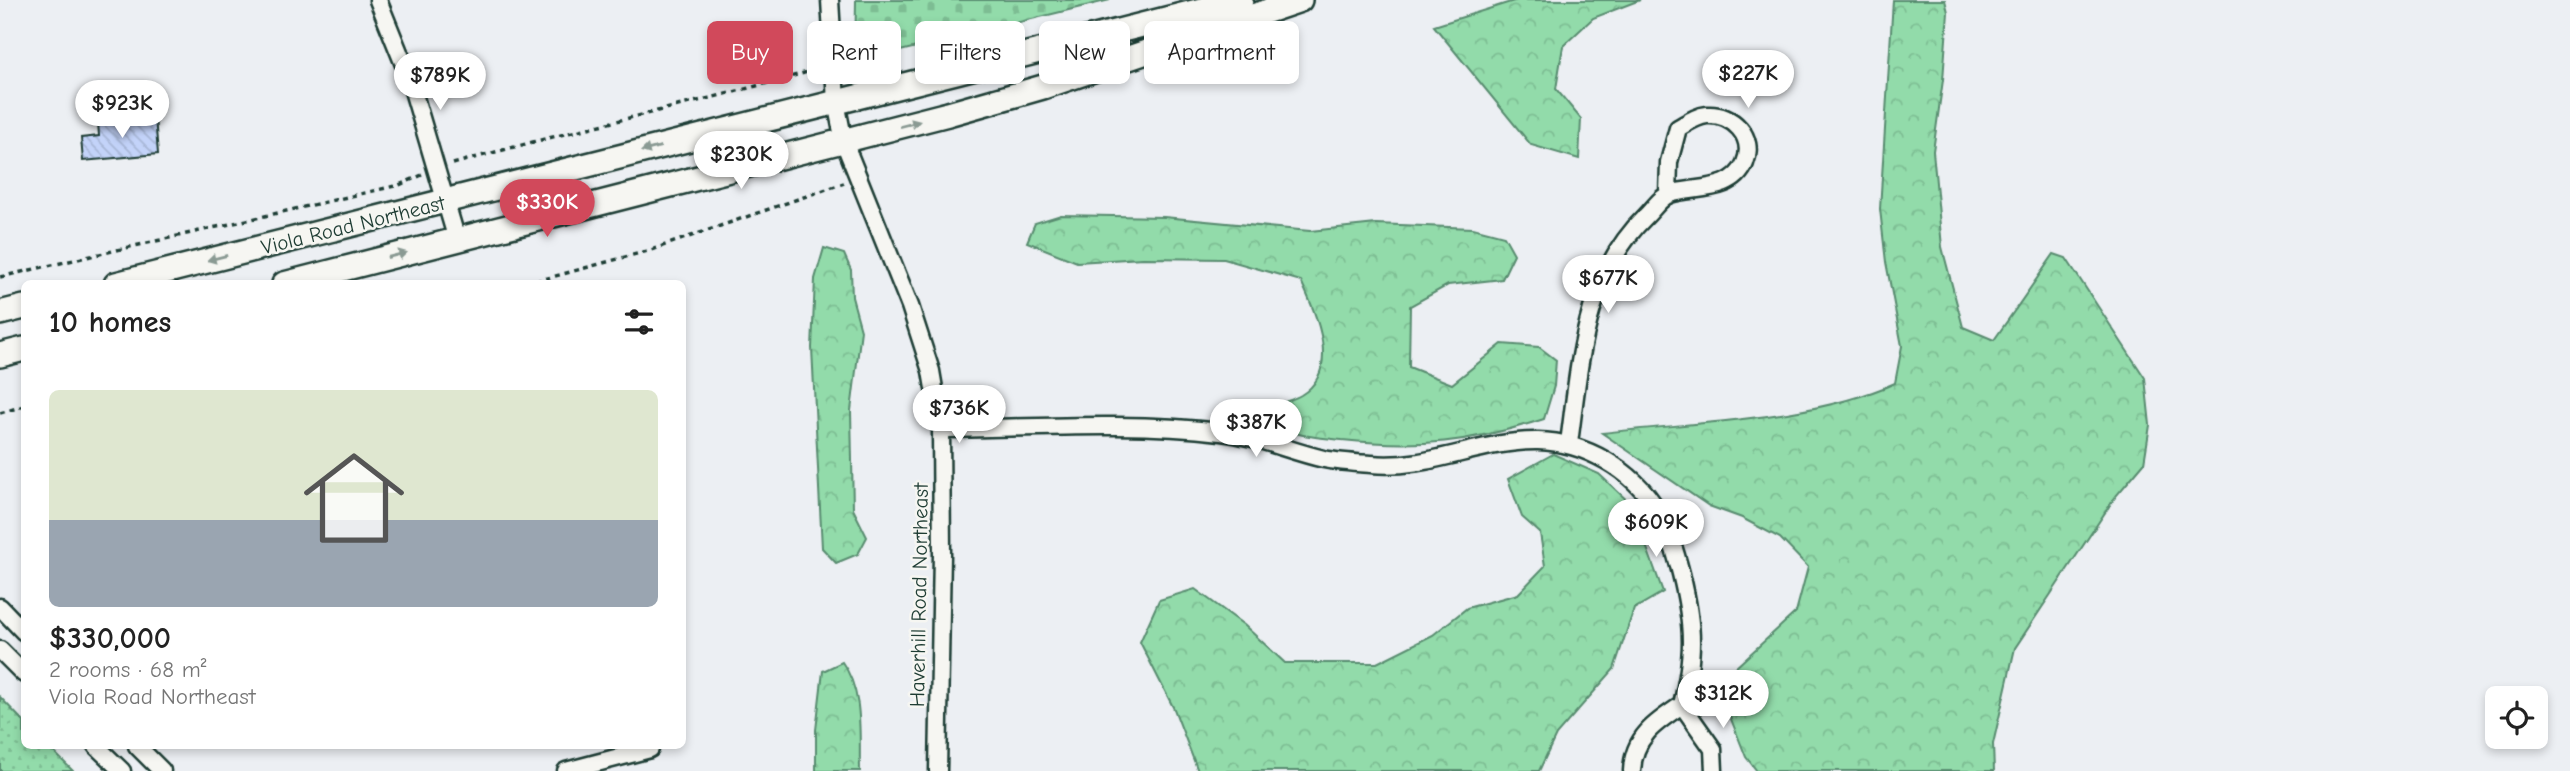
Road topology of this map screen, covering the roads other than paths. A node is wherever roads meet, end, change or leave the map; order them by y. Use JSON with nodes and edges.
{"nodes":[{"id":1,"x":378,"y":0,"type":"edge"},
{"id":2,"x":830,"y":0,"type":"edge"},
{"id":3,"x":1241,"y":0,"type":"edge"},
{"id":4,"x":1300,"y":0,"type":"edge"},
{"id":5,"x":836,"y":102,"type":"junction"},
{"id":6,"x":844,"y":142,"type":"junction"},
{"id":7,"x":1668,"y":195,"type":"junction"},
{"id":8,"x":446,"y":201,"type":"junction"},
{"id":9,"x":457,"y":240,"type":"junction"},
{"id":10,"x":132,"y":280,"type":"edge"},
{"id":11,"x":300,"y":280,"type":"edge"},
{"id":12,"x":21,"y":308,"type":"edge"},
{"id":13,"x":0,"y":313,"type":"edge"},
{"id":14,"x":21,"y":350,"type":"edge"},
{"id":15,"x":0,"y":355,"type":"edge"},
{"id":16,"x":941,"y":429,"type":"junction"},
{"id":17,"x":1569,"y":443,"type":"junction"},
{"id":18,"x":0,"y":607,"type":"edge"},
{"id":19,"x":21,"y":629,"type":"edge"},
{"id":20,"x":0,"y":650,"type":"edge"},
{"id":21,"x":21,"y":671,"type":"edge"},
{"id":22,"x":1682,"y":705,"type":"junction"},
{"id":23,"x":99,"y":749,"type":"edge"},
{"id":24,"x":139,"y":749,"type":"edge"},
{"id":25,"x":650,"y":750,"type":"dead end"},
{"id":26,"x":122,"y":771,"type":"edge"},
{"id":27,"x":162,"y":771,"type":"edge"},
{"id":28,"x":566,"y":771,"type":"edge"},
{"id":29,"x":938,"y":771,"type":"edge"},
{"id":30,"x":1633,"y":771,"type":"edge"},
{"id":31,"x":1714,"y":771,"type":"edge"}],
"edges":[{"from":1,"to":8,"type":"street"},
{"from":2,"to":5,"type":"street","name":"Haverhill Road Northeast"},
{"from":3,"to":5,"type":"main road","name":"Viola Road Northeast"},
{"from":6,"to":4,"type":"main road","name":"Viola Road Northeast","one_way":true},
{"from":5,"to":6,"type":"street","name":"Haverhill Road Northeast"},
{"from":5,"to":8,"type":"main road","name":"Viola Road Northeast","one_way":true},
{"from":6,"to":9,"type":"main road","name":"Viola Road Northeast"},
{"from":6,"to":16,"type":"street","name":"Haverhill Road Northeast"},
{"from":7,"to":7,"type":"street"},
{"from":7,"to":17,"type":"street"},
{"from":8,"to":9,"type":"street"},
{"from":8,"to":10,"type":"main road","name":"Viola Road Northeast","one_way":true},
{"from":11,"to":9,"type":"main road","name":"Viola Road Northeast","one_way":true},
{"from":12,"to":13,"type":"main road"},
{"from":14,"to":15,"type":"main road"},
{"from":16,"to":17,"type":"street"},
{"from":16,"to":29,"type":"street","name":"Haverhill Road Northeast"},
{"from":17,"to":22,"type":"street"},
{"from":18,"to":19,"type":"street"},
{"from":20,"to":21,"type":"street"},
{"from":22,"to":30,"type":"street"},
{"from":22,"to":31,"type":"street"},
{"from":23,"to":26,"type":"street"},
{"from":24,"to":27,"type":"street"},
{"from":25,"to":28,"type":"street"}]}
